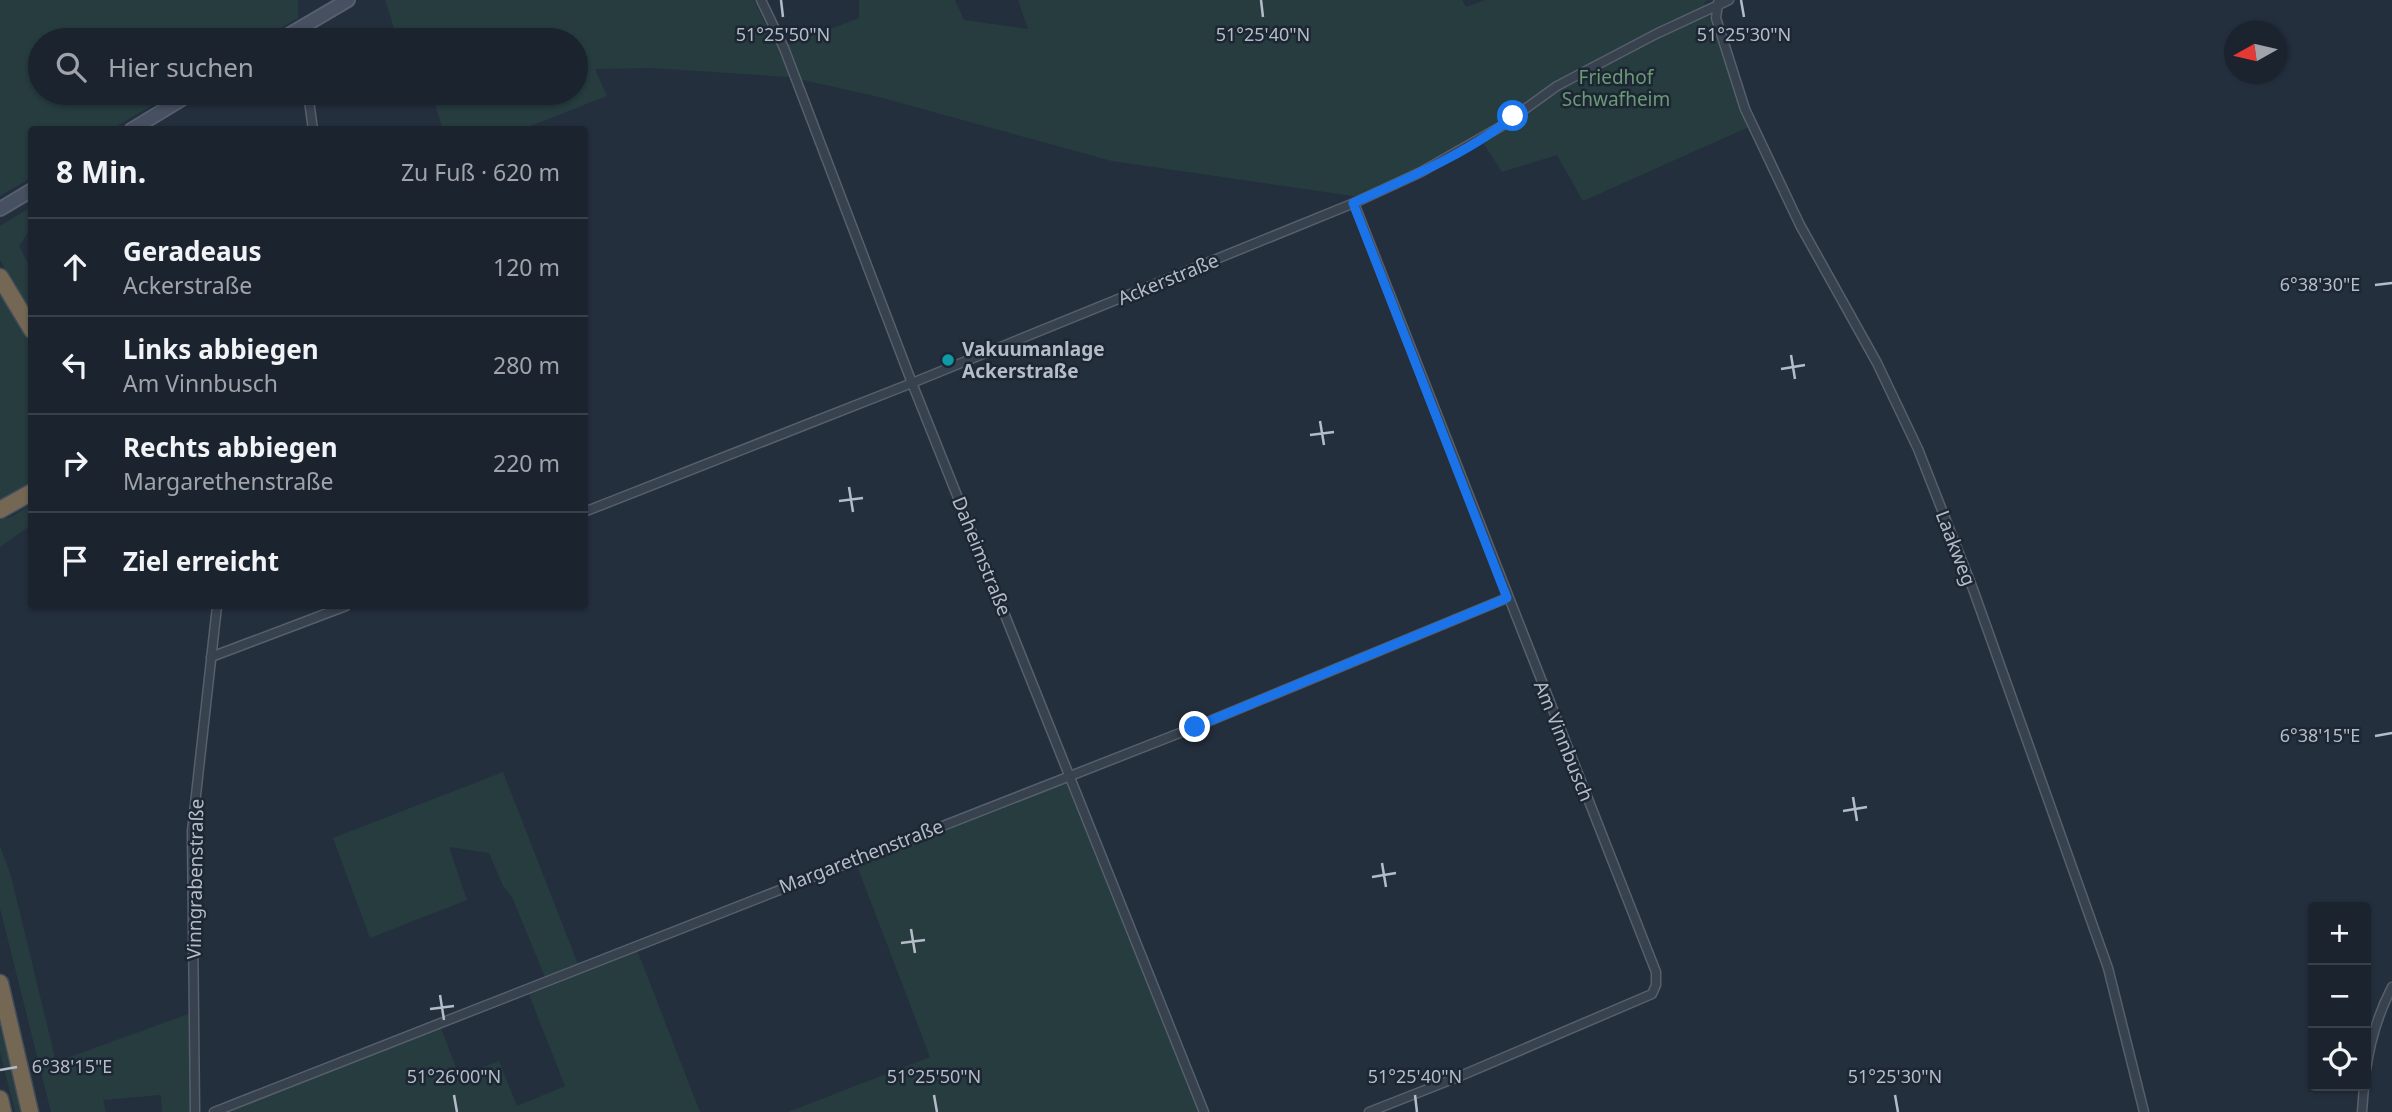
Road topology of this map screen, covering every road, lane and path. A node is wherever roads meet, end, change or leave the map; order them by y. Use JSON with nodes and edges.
{"nodes":[{"id":1,"x":348,"y":0,"type":"edge"},
{"id":2,"x":761,"y":0,"type":"edge"},
{"id":3,"x":1729,"y":0,"type":"edge"},
{"id":4,"x":1718,"y":3,"type":"edge"},
{"id":5,"x":300,"y":28,"type":"edge"},
{"id":6,"x":172,"y":105,"type":"edge"},
{"id":7,"x":310,"y":105,"type":"edge"},
{"id":8,"x":138,"y":126,"type":"edge"},
{"id":9,"x":312,"y":126,"type":"edge"},
{"id":10,"x":28,"y":192,"type":"edge"},
{"id":11,"x":1353,"y":203,"type":"junction"},
{"id":12,"x":0,"y":209,"type":"edge"},
{"id":13,"x":0,"y":277,"type":"edge"},
{"id":14,"x":28,"y":323,"type":"edge"},
{"id":15,"x":912,"y":383,"type":"junction"},
{"id":16,"x":28,"y":494,"type":"edge"},
{"id":17,"x":0,"y":510,"type":"edge"},
{"id":18,"x":588,"y":510,"type":"edge"},
{"id":19,"x":1507,"y":598,"type":"junction"},
{"id":20,"x":217,"y":609,"type":"edge"},
{"id":21,"x":338,"y":609,"type":"edge"},
{"id":22,"x":211,"y":657,"type":"junction"},
{"id":23,"x":1069,"y":774,"type":"junction"},
{"id":24,"x":0,"y":983,"type":"edge"},
{"id":25,"x":2392,"y":987,"type":"edge"},
{"id":26,"x":2371,"y":1041,"type":"edge"},
{"id":27,"x":2364,"y":1091,"type":"edge"},
{"id":28,"x":0,"y":1099,"type":"edge"},
{"id":29,"x":3,"y":1112,"type":"edge"},
{"id":30,"x":30,"y":1112,"type":"edge"},
{"id":31,"x":195,"y":1112,"type":"edge"},
{"id":32,"x":214,"y":1112,"type":"edge"},
{"id":33,"x":1204,"y":1112,"type":"edge"},
{"id":34,"x":1369,"y":1112,"type":"edge"},
{"id":35,"x":2144,"y":1112,"type":"edge"},
{"id":36,"x":2362,"y":1112,"type":"edge"}],
"edges":[{"from":1,"to":5,"type":"main road"},
{"from":2,"to":15,"type":"street","name":"Daheimstraße"},
{"from":3,"to":4,"type":"street","name":"Ackerstraße"},
{"from":4,"to":11,"type":"street","name":"Ackerstraße"},
{"from":4,"to":35,"type":"street","name":"Laakweg"},
{"from":6,"to":8,"type":"main road"},
{"from":7,"to":9,"type":"street"},
{"from":10,"to":12,"type":"main road"},
{"from":11,"to":15,"type":"street","name":"Ackerstraße"},
{"from":11,"to":19,"type":"street","name":"Am Vinnbusch"},
{"from":13,"to":14,"type":"highway"},
{"from":15,"to":18,"type":"street","name":"Ackerstraße"},
{"from":15,"to":23,"type":"street","name":"Daheimstraße"},
{"from":16,"to":17,"type":"highway"},
{"from":19,"to":23,"type":"street","name":"Margarethenstraße"},
{"from":19,"to":34,"type":"street","name":"Am Vinnbusch"},
{"from":20,"to":22,"type":"street","name":"Vinngrabenstraße"},
{"from":21,"to":22,"type":"street"},
{"from":22,"to":31,"type":"street","name":"Vinngrabenstraße"},
{"from":23,"to":32,"type":"street","name":"Margarethenstraße"},
{"from":23,"to":33,"type":"street","name":"Daheimstraße"},
{"from":24,"to":30,"type":"highway"},
{"from":25,"to":26,"type":"street"},
{"from":27,"to":36,"type":"street"},
{"from":28,"to":29,"type":"highway"}]}
